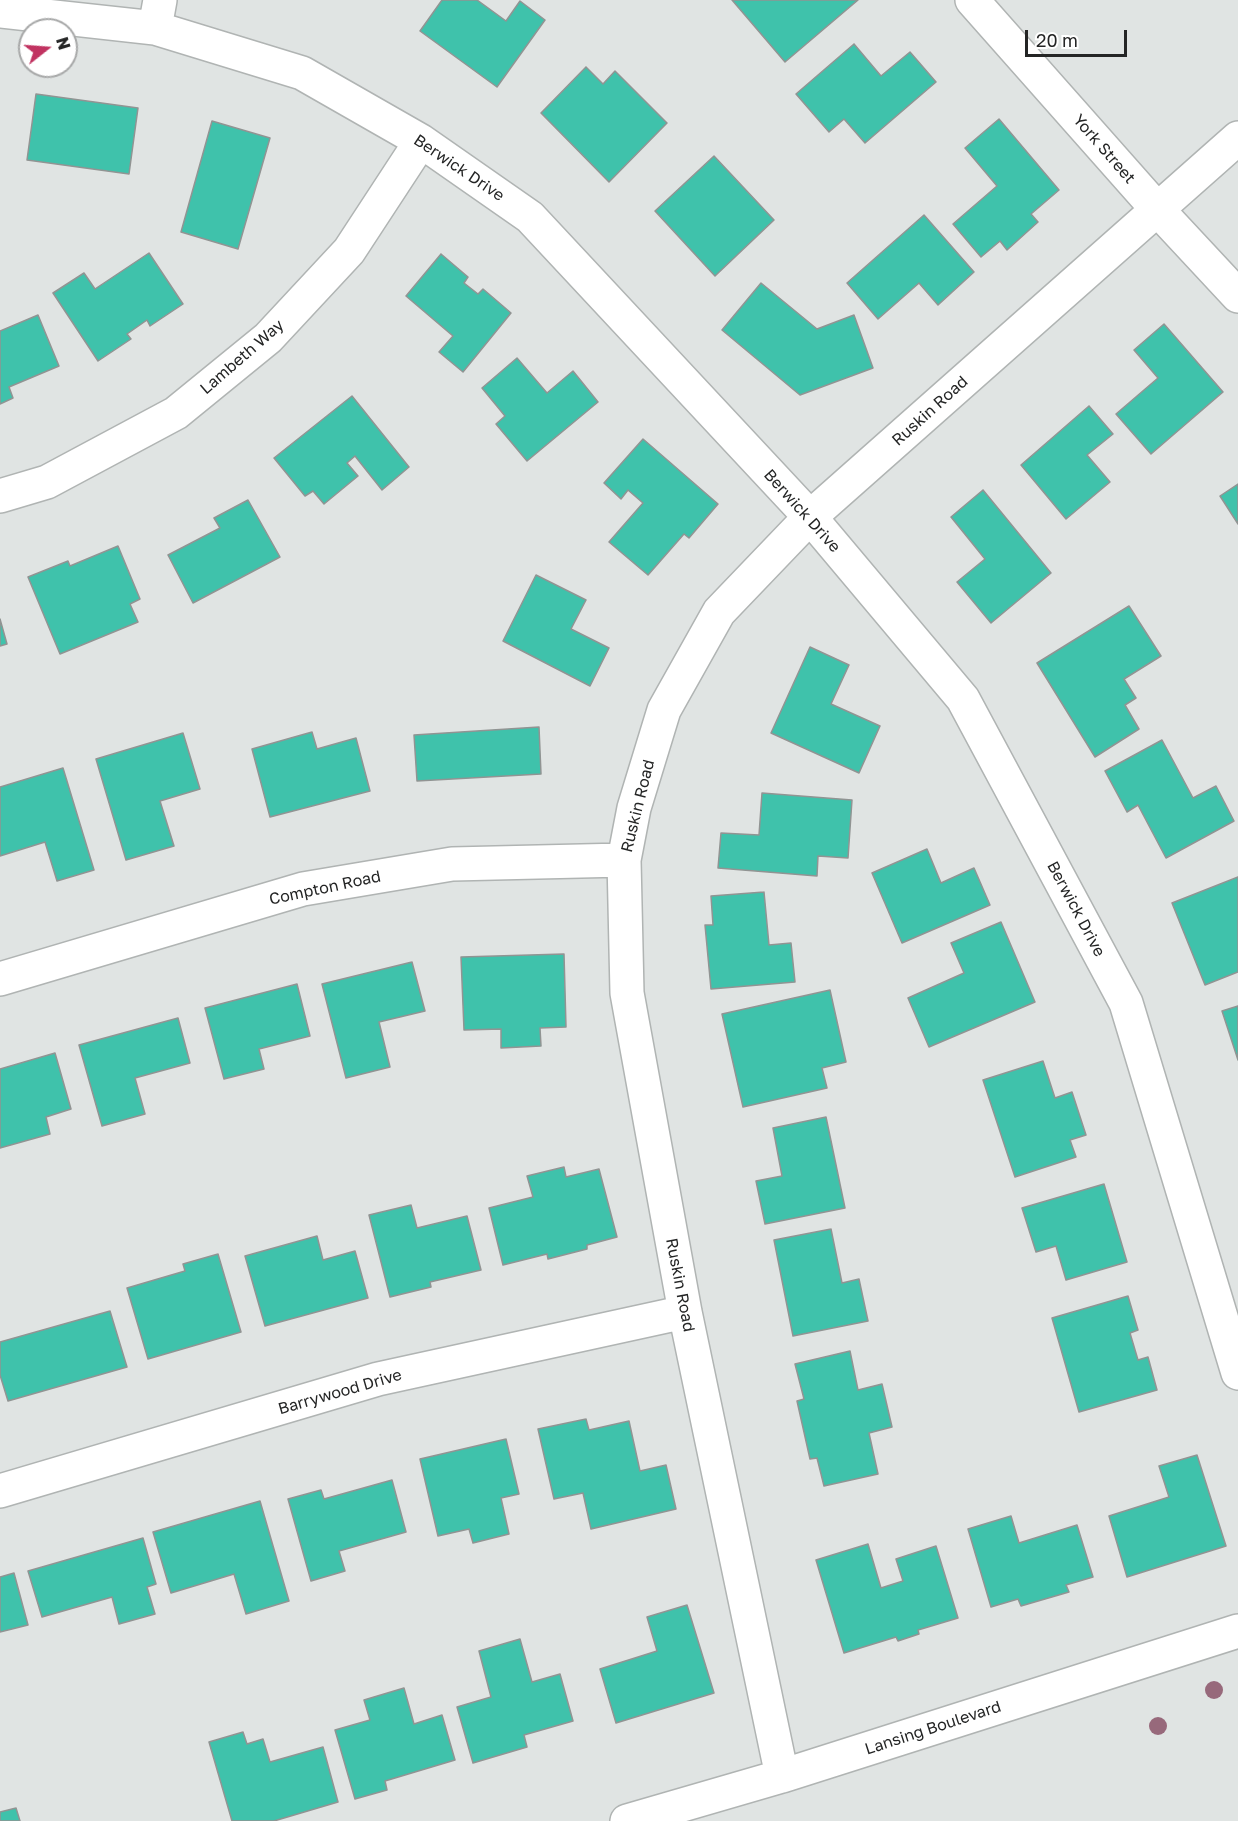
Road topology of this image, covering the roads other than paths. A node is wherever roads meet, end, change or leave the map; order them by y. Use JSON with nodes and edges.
{"nodes":[{"id":1,"x":972,"y":0,"type":"edge"},
{"id":2,"x":0,"y":11,"type":"edge"},
{"id":3,"x":158,"y":14,"type":"edge"},
{"id":4,"x":1238,"y":138,"type":"edge"},
{"id":5,"x":421,"y":141,"type":"junction"},
{"id":6,"x":1157,"y":209,"type":"junction"},
{"id":7,"x":1238,"y":296,"type":"edge"},
{"id":8,"x":0,"y":496,"type":"edge"},
{"id":9,"x":810,"y":517,"type":"junction"},
{"id":10,"x":624,"y":860,"type":"junction"},
{"id":11,"x":0,"y":979,"type":"edge"},
{"id":12,"x":685,"y":1312,"type":"junction"},
{"id":13,"x":1238,"y":1373,"type":"edge"},
{"id":14,"x":0,"y":1491,"type":"edge"},
{"id":15,"x":1238,"y":1631,"type":"edge"},
{"id":16,"x":782,"y":1776,"type":"junction"},
{"id":17,"x":627,"y":1821,"type":"edge"}],
"edges":[{"from":1,"to":6,"type":"street","name":"York Street"},
{"from":2,"to":3,"type":"street","name":"Berwick Drive"},
{"from":3,"to":5,"type":"street","name":"Berwick Drive"},
{"from":4,"to":6,"type":"street","name":"Ruskin Road"},
{"from":5,"to":8,"type":"street","name":"Lambeth Way"},
{"from":5,"to":9,"type":"street","name":"Berwick Drive"},
{"from":6,"to":7,"type":"street","name":"York Street"},
{"from":6,"to":9,"type":"street","name":"Ruskin Road"},
{"from":9,"to":10,"type":"street","name":"Ruskin Road"},
{"from":9,"to":13,"type":"street","name":"Berwick Drive"},
{"from":10,"to":11,"type":"street","name":"Compton Road"},
{"from":10,"to":12,"type":"street","name":"Ruskin Road"},
{"from":12,"to":14,"type":"street","name":"Barrywood Drive"},
{"from":12,"to":16,"type":"street","name":"Ruskin Road"},
{"from":15,"to":16,"type":"street","name":"Lansing Boulevard"},
{"from":16,"to":17,"type":"street","name":"Lansing Boulevard"}]}
